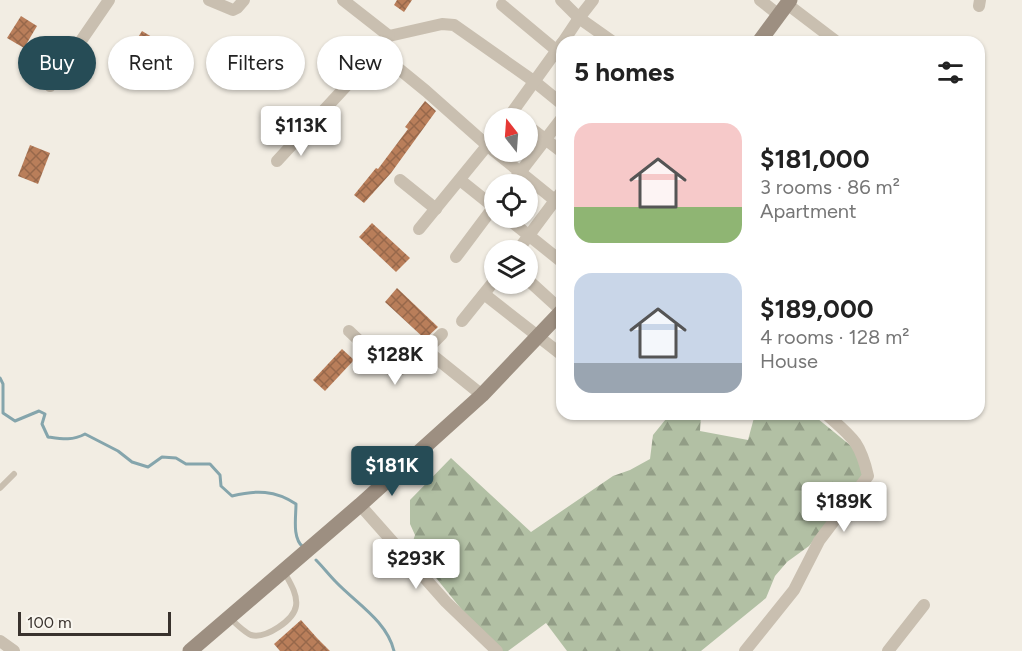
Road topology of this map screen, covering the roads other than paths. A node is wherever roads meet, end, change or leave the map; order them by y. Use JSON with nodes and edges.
{"nodes":[{"id":1,"x":109,"y":0,"type":"edge"},
{"id":2,"x":208,"y":0,"type":"edge"},
{"id":3,"x":244,"y":0,"type":"edge"},
{"id":4,"x":343,"y":0,"type":"edge"},
{"id":5,"x":561,"y":0,"type":"edge"},
{"id":6,"x":593,"y":0,"type":"edge"},
{"id":7,"x":760,"y":0,"type":"edge"},
{"id":8,"x":502,"y":5,"type":"dead end"},
{"id":9,"x":785,"y":6,"type":"edge"},
{"id":10,"x":579,"y":18,"type":"junction"},
{"id":11,"x":84,"y":36,"type":"edge"},
{"id":12,"x":389,"y":36,"type":"joint"},
{"id":13,"x":568,"y":36,"type":"edge"},
{"id":14,"x":605,"y":36,"type":"edge"},
{"id":15,"x":763,"y":36,"type":"edge"},
{"id":16,"x":828,"y":36,"type":"edge"},
{"id":17,"x":556,"y":44,"type":"edge"},
{"id":18,"x":556,"y":55,"type":"edge"},
{"id":19,"x":403,"y":72,"type":"edge"},
{"id":20,"x":535,"y":82,"type":"junction"},
{"id":21,"x":342,"y":90,"type":"edge"},
{"id":22,"x":556,"y":99,"type":"edge"},
{"id":23,"x":519,"y":108,"type":"edge"},
{"id":24,"x":556,"y":126,"type":"edge"},
{"id":25,"x":538,"y":134,"type":"edge"},
{"id":26,"x":484,"y":136,"type":"edge"},
{"id":27,"x":546,"y":140,"type":"junction"},
{"id":28,"x":556,"y":148,"type":"edge"},
{"id":29,"x":484,"y":150,"type":"edge"},
{"id":30,"x":278,"y":161,"type":"dead end"},
{"id":31,"x":512,"y":162,"type":"edge"},
{"id":32,"x":521,"y":171,"type":"junction"},
{"id":33,"x":519,"y":174,"type":"edge"},
{"id":34,"x":400,"y":180,"type":"dead end"},
{"id":35,"x":460,"y":180,"type":"junction"},
{"id":36,"x":556,"y":196,"type":"edge"},
{"id":37,"x":484,"y":199,"type":"edge"},
{"id":38,"x":556,"y":204,"type":"edge"},
{"id":39,"x":436,"y":209,"type":"junction"},
{"id":40,"x":484,"y":221,"type":"edge"},
{"id":41,"x":520,"y":228,"type":"edge"},
{"id":42,"x":419,"y":229,"type":"dead end"},
{"id":43,"x":529,"y":235,"type":"junction"},
{"id":44,"x":525,"y":240,"type":"edge"},
{"id":45,"x":456,"y":257,"type":"dead end"},
{"id":46,"x":556,"y":257,"type":"edge"},
{"id":47,"x":538,"y":289,"type":"edge"},
{"id":48,"x":484,"y":294,"type":"joint"},
{"id":49,"x":556,"y":306,"type":"edge"},
{"id":50,"x":556,"y":318,"type":"edge"},
{"id":51,"x":462,"y":321,"type":"dead end"},
{"id":52,"x":349,"y":331,"type":"dead end"},
{"id":53,"x":442,"y":334,"type":"dead end"},
{"id":54,"x":540,"y":336,"type":"junction"},
{"id":55,"x":426,"y":350,"type":"junction"},
{"id":56,"x":556,"y":350,"type":"edge"},
{"id":57,"x":482,"y":395,"type":"junction"},
{"id":58,"x":833,"y":420,"type":"edge"},
{"id":59,"x":14,"y":474,"type":"dead end"},
{"id":60,"x":0,"y":488,"type":"edge"},
{"id":61,"x":360,"y":505,"type":"junction"},
{"id":62,"x":283,"y":570,"type":"junction"},
{"id":63,"x":924,"y":605,"type":"dead end"},
{"id":64,"x":229,"y":617,"type":"junction"},
{"id":65,"x":0,"y":641,"type":"edge"},
{"id":66,"x":749,"y":649,"type":"edge"},
{"id":67,"x":14,"y":651,"type":"edge"},
{"id":68,"x":190,"y":651,"type":"edge"},
{"id":69,"x":498,"y":651,"type":"edge"},
{"id":70,"x":888,"y":651,"type":"edge"}],
"edges":[{"from":1,"to":11,"type":"street"},
{"from":2,"to":3,"type":"street"},
{"from":4,"to":12,"type":"street"},
{"from":5,"to":10,"type":"street"},
{"from":6,"to":10,"type":"street"},
{"from":7,"to":9,"type":"street"},
{"from":8,"to":17,"type":"street"},
{"from":9,"to":15,"type":"street"},
{"from":9,"to":16,"type":"street"},
{"from":10,"to":13,"type":"street"},
{"from":10,"to":14,"type":"street"},
{"from":12,"to":20,"type":"street"},
{"from":18,"to":20,"type":"street"},
{"from":19,"to":26,"type":"street"},
{"from":20,"to":22,"type":"street"},
{"from":20,"to":23,"type":"street"},
{"from":21,"to":30,"type":"street"},
{"from":24,"to":27,"type":"street"},
{"from":25,"to":27,"type":"street"},
{"from":27,"to":28,"type":"street"},
{"from":27,"to":32,"type":"street"},
{"from":29,"to":35,"type":"street"},
{"from":31,"to":32,"type":"street"},
{"from":32,"to":33,"type":"street"},
{"from":32,"to":36,"type":"street"},
{"from":34,"to":39,"type":"street"},
{"from":35,"to":37,"type":"street"},
{"from":35,"to":39,"type":"street"},
{"from":38,"to":43,"type":"street"},
{"from":39,"to":42,"type":"street"},
{"from":40,"to":45,"type":"street"},
{"from":41,"to":43,"type":"street"},
{"from":43,"to":44,"type":"street"},
{"from":43,"to":46,"type":"street"},
{"from":47,"to":49,"type":"street"},
{"from":48,"to":51,"type":"street"},
{"from":48,"to":54,"type":"street"},
{"from":50,"to":54,"type":"street"},
{"from":52,"to":55,"type":"street"},
{"from":53,"to":55,"type":"street"},
{"from":54,"to":56,"type":"street"},
{"from":54,"to":57,"type":"street"},
{"from":55,"to":57,"type":"street"},
{"from":57,"to":61,"type":"street"},
{"from":58,"to":66,"type":"street"},
{"from":59,"to":60,"type":"lane"},
{"from":61,"to":62,"type":"street"},
{"from":61,"to":69,"type":"street"},
{"from":62,"to":64,"type":"street"},
{"from":62,"to":64,"type":"lane"},
{"from":63,"to":70,"type":"street"},
{"from":64,"to":68,"type":"street"},
{"from":65,"to":67,"type":"street"}]}
